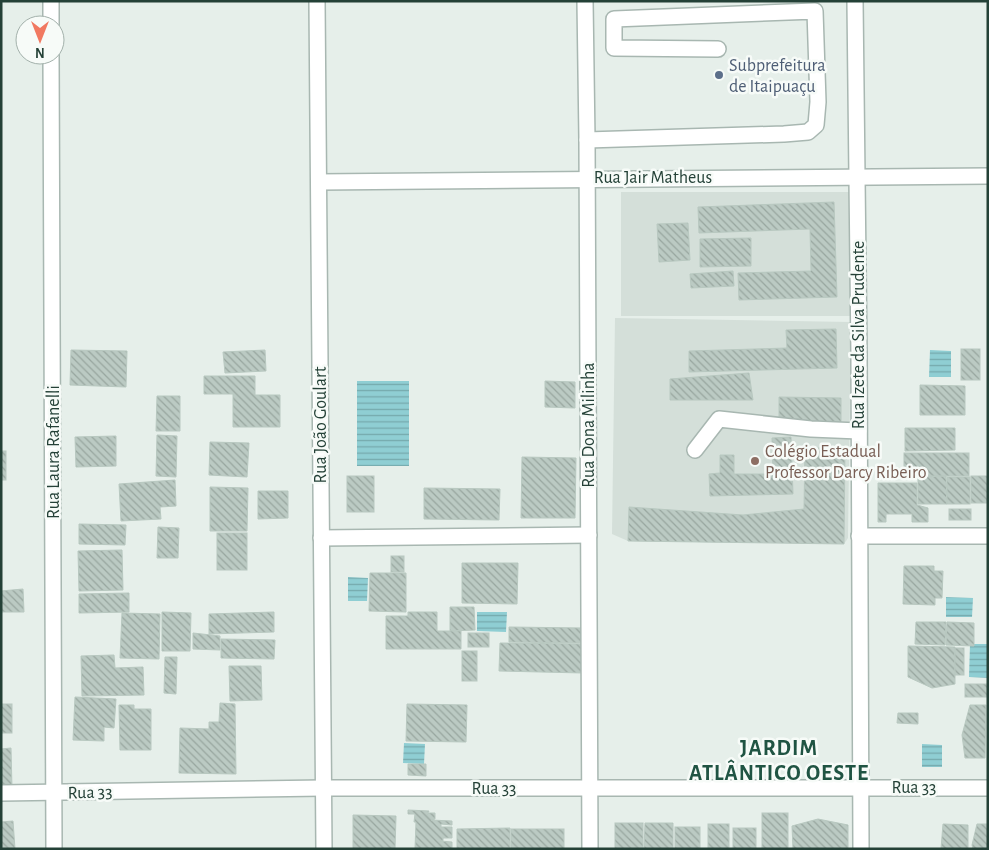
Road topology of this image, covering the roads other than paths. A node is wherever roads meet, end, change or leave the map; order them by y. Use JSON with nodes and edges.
{"nodes":[{"id":1,"x":51,"y":1,"type":"edge"},
{"id":2,"x":317,"y":1,"type":"edge"},
{"id":3,"x":585,"y":1,"type":"edge"},
{"id":4,"x":855,"y":1,"type":"edge"},
{"id":5,"x":51,"y":15,"type":"edge"},
{"id":6,"x":718,"y":49,"type":"dead end"},
{"id":7,"x":51,"y":65,"type":"edge"},
{"id":8,"x":587,"y":140,"type":"junction"},
{"id":9,"x":988,"y":176,"type":"edge"},
{"id":10,"x":856,"y":177,"type":"junction"},
{"id":11,"x":586,"y":178,"type":"junction"},
{"id":12,"x":319,"y":182,"type":"junction"},
{"id":13,"x":859,"y":431,"type":"junction"},
{"id":14,"x":695,"y":450,"type":"dead end"},
{"id":15,"x":589,"y":535,"type":"junction"},
{"id":16,"x":859,"y":536,"type":"junction"},
{"id":17,"x":988,"y":536,"type":"edge"},
{"id":18,"x":321,"y":538,"type":"junction"},
{"id":19,"x":589,"y":787,"type":"junction"},
{"id":20,"x":861,"y":787,"type":"junction"},
{"id":21,"x":323,"y":788,"type":"junction"},
{"id":22,"x":988,"y":788,"type":"edge"},
{"id":23,"x":1,"y":793,"type":"edge"},
{"id":24,"x":54,"y":793,"type":"junction"},
{"id":25,"x":54,"y":849,"type":"edge"},
{"id":26,"x":324,"y":849,"type":"edge"},
{"id":27,"x":590,"y":849,"type":"edge"},
{"id":28,"x":861,"y":849,"type":"edge"}],
"edges":[{"from":1,"to":5,"type":"street"},
{"from":2,"to":12,"type":"street","name":"Rua João Goulart"},
{"from":3,"to":8,"type":"street","name":"Rua Dona Milinha"},
{"from":4,"to":10,"type":"street","name":"Rua Izete da Silva Prudente"},
{"from":6,"to":8,"type":"street"},
{"from":7,"to":24,"type":"street","name":"Rua Laura Rafanelli"},
{"from":8,"to":11,"type":"street","name":"Rua Dona Milinha"},
{"from":9,"to":10,"type":"street","name":"Rua Jair Matheus"},
{"from":10,"to":11,"type":"street","name":"Rua Jair Matheus"},
{"from":10,"to":13,"type":"street","name":"Rua Izete da Silva Prudente"},
{"from":11,"to":12,"type":"street","name":"Rua Jair Matheus"},
{"from":11,"to":15,"type":"street","name":"Rua Dona Milinha"},
{"from":12,"to":18,"type":"street","name":"Rua João Goulart"},
{"from":13,"to":14,"type":"street"},
{"from":13,"to":16,"type":"street","name":"Rua Izete da Silva Prudente"},
{"from":15,"to":18,"type":"street"},
{"from":15,"to":19,"type":"street","name":"Rua Dona Milinha"},
{"from":16,"to":17,"type":"street"},
{"from":16,"to":20,"type":"street","name":"Rua Izete da Silva Prudente"},
{"from":18,"to":21,"type":"street","name":"Rua João Goulart"},
{"from":19,"to":20,"type":"street","name":"Rua 33"},
{"from":19,"to":21,"type":"street","name":"Rua 33"},
{"from":19,"to":27,"type":"street","name":"Rua Dona Milinha"},
{"from":20,"to":22,"type":"street","name":"Rua 33"},
{"from":20,"to":28,"type":"street","name":"Rua Izete da Silva Prudente"},
{"from":21,"to":24,"type":"street","name":"Rua 33"},
{"from":21,"to":26,"type":"street","name":"Rua João Goulart"},
{"from":23,"to":24,"type":"street","name":"Rua 33"},
{"from":24,"to":25,"type":"street","name":"Rua Laura Rafanelli"}]}
